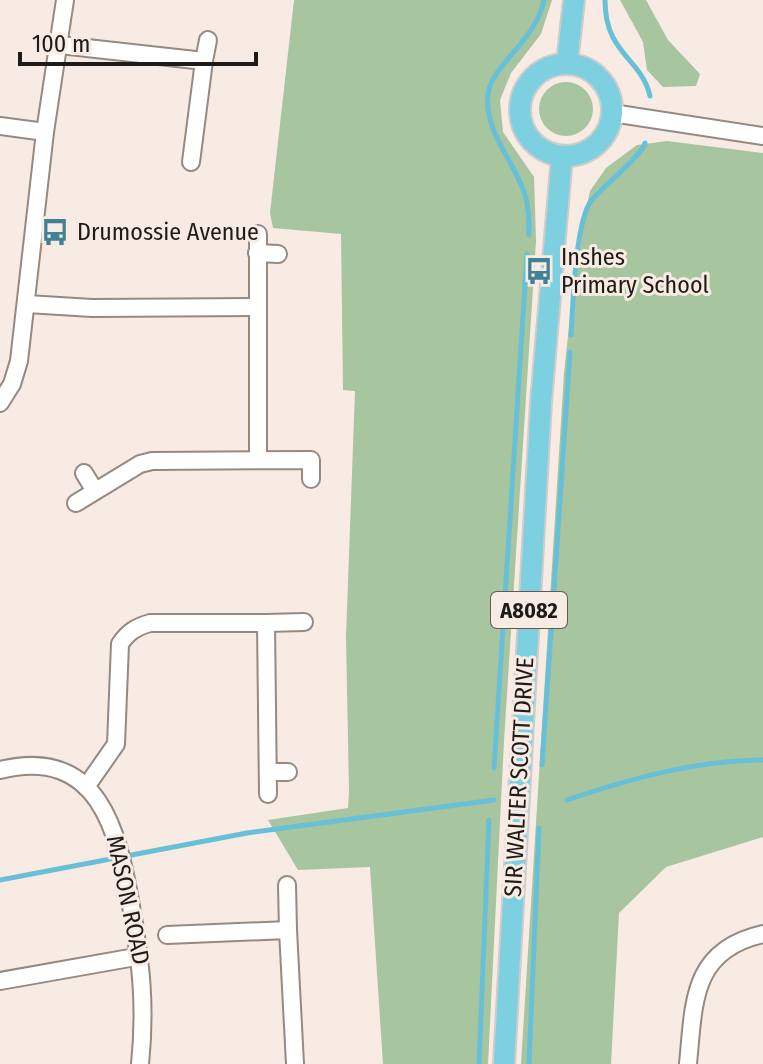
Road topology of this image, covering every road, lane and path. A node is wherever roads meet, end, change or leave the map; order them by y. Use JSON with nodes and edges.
{"nodes":[{"id":1,"x":65,"y":0,"type":"edge"},
{"id":2,"x":574,"y":0,"type":"edge"},
{"id":3,"x":208,"y":40,"type":"dead end"},
{"id":4,"x":60,"y":45,"type":"junction"},
{"id":5,"x":204,"y":61,"type":"junction"},
{"id":6,"x":567,"y":63,"type":"junction"},
{"id":7,"x":612,"y":113,"type":"junction"},
{"id":8,"x":0,"y":126,"type":"edge"},
{"id":9,"x":45,"y":132,"type":"junction"},
{"id":10,"x":763,"y":136,"type":"edge"},
{"id":11,"x":562,"y":156,"type":"junction"},
{"id":12,"x":191,"y":162,"type":"dead end"},
{"id":13,"x":258,"y":234,"type":"dead end"},
{"id":14,"x":257,"y":253,"type":"junction"},
{"id":15,"x":278,"y":254,"type":"dead end"},
{"id":16,"x":27,"y":304,"type":"junction"},
{"id":17,"x":256,"y":307,"type":"junction"},
{"id":18,"x":0,"y":403,"type":"edge"},
{"id":19,"x":258,"y":459,"type":"junction"},
{"id":20,"x":84,"y":473,"type":"dead end"},
{"id":21,"x":311,"y":479,"type":"dead end"},
{"id":22,"x":95,"y":491,"type":"junction"},
{"id":23,"x":76,"y":503,"type":"dead end"},
{"id":24,"x":304,"y":622,"type":"dead end"},
{"id":25,"x":266,"y":623,"type":"junction"},
{"id":26,"x":0,"y":770,"type":"edge"},
{"id":27,"x":268,"y":772,"type":"junction"},
{"id":28,"x":288,"y":772,"type":"dead end"},
{"id":29,"x":86,"y":787,"type":"junction"},
{"id":30,"x":268,"y":794,"type":"dead end"},
{"id":31,"x":287,"y":885,"type":"dead end"},
{"id":32,"x":288,"y":930,"type":"junction"},
{"id":33,"x":763,"y":934,"type":"edge"},
{"id":34,"x":167,"y":935,"type":"dead end"},
{"id":35,"x":141,"y":956,"type":"junction"},
{"id":36,"x":0,"y":981,"type":"edge"},
{"id":37,"x":140,"y":1064,"type":"edge"},
{"id":38,"x":295,"y":1064,"type":"edge"},
{"id":39,"x":504,"y":1064,"type":"edge"},
{"id":40,"x":688,"y":1064,"type":"edge"}],
"edges":[{"from":1,"to":4,"type":"street"},
{"from":2,"to":6,"type":"main road"},
{"from":3,"to":5,"type":"street"},
{"from":4,"to":5,"type":"street"},
{"from":4,"to":9,"type":"street"},
{"from":5,"to":12,"type":"street"},
{"from":6,"to":7,"type":"main road"},
{"from":6,"to":11,"type":"main road"},
{"from":7,"to":10,"type":"street"},
{"from":7,"to":11,"type":"main road"},
{"from":8,"to":9,"type":"street"},
{"from":9,"to":16,"type":"street"},
{"from":11,"to":39,"type":"main road","name":"SIR WALTER SCOTT DRIVE","number":"A8082"},
{"from":13,"to":14,"type":"street"},
{"from":14,"to":15,"type":"street"},
{"from":14,"to":17,"type":"street"},
{"from":16,"to":17,"type":"street"},
{"from":16,"to":18,"type":"street"},
{"from":17,"to":19,"type":"street"},
{"from":19,"to":21,"type":"street"},
{"from":19,"to":22,"type":"street"},
{"from":20,"to":22,"type":"street"},
{"from":22,"to":23,"type":"street"},
{"from":24,"to":25,"type":"street"},
{"from":25,"to":27,"type":"street"},
{"from":25,"to":29,"type":"street"},
{"from":26,"to":29,"type":"street","name":"MASON ROAD"},
{"from":27,"to":28,"type":"street"},
{"from":27,"to":30,"type":"street"},
{"from":29,"to":35,"type":"street","name":"MASON ROAD"},
{"from":31,"to":32,"type":"street"},
{"from":32,"to":34,"type":"street"},
{"from":32,"to":38,"type":"street"},
{"from":33,"to":40,"type":"street"},
{"from":35,"to":36,"type":"street"},
{"from":35,"to":37,"type":"street","name":"MASON ROAD"}]}
